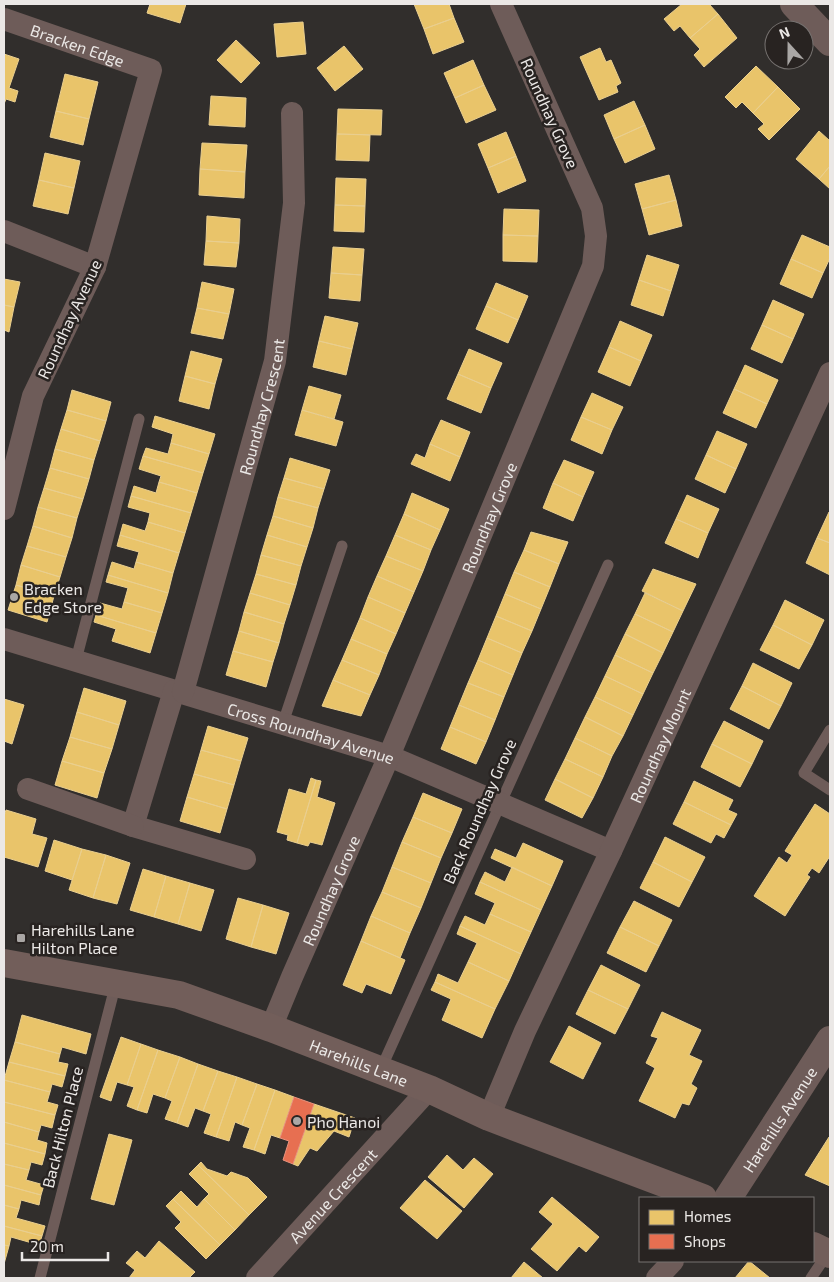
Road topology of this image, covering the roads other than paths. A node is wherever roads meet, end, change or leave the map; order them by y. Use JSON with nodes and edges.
{"nodes":[{"id":1,"x":501,"y":4,"type":"edge"},
{"id":2,"x":794,"y":4,"type":"edge"},
{"id":3,"x":4,"y":19,"type":"edge"},
{"id":4,"x":830,"y":42,"type":"edge"},
{"id":5,"x":151,"y":70,"type":"joint"},
{"id":6,"x":292,"y":113,"type":"dead end"},
{"id":7,"x":4,"y":231,"type":"edge"},
{"id":8,"x":95,"y":268,"type":"junction"},
{"id":9,"x":830,"y":373,"type":"edge"},
{"id":10,"x":139,"y":419,"type":"dead end"},
{"id":11,"x":4,"y":509,"type":"edge"},
{"id":12,"x":342,"y":546,"type":"dead end"},
{"id":13,"x":608,"y":565,"type":"dead end"},
{"id":14,"x":4,"y":639,"type":"edge"},
{"id":15,"x":76,"y":660,"type":"junction"},
{"id":16,"x":179,"y":691,"type":"junction"},
{"id":17,"x":283,"y":723,"type":"junction"},
{"id":18,"x":830,"y":730,"type":"edge"},
{"id":19,"x":389,"y":756,"type":"junction"},
{"id":20,"x":28,"y":789,"type":"dead end"},
{"id":21,"x":830,"y":790,"type":"edge"},
{"id":22,"x":500,"y":804,"type":"junction"},
{"id":23,"x":133,"y":826,"type":"junction"},
{"id":24,"x":611,"y":851,"type":"junction"},
{"id":25,"x":245,"y":859,"type":"dead end"},
{"id":26,"x":4,"y":963,"type":"edge"},
{"id":27,"x":116,"y":983,"type":"junction"},
{"id":28,"x":271,"y":1028,"type":"junction"},
{"id":29,"x":830,"y":1040,"type":"edge"},
{"id":30,"x":380,"y":1071,"type":"junction"},
{"id":31,"x":429,"y":1089,"type":"junction"},
{"id":32,"x":489,"y":1117,"type":"junction"},
{"id":33,"x":700,"y":1197,"type":"edge"},
{"id":34,"x":729,"y":1197,"type":"edge"},
{"id":35,"x":824,"y":1251,"type":"edge"},
{"id":36,"x":672,"y":1262,"type":"edge"},
{"id":37,"x":40,"y":1278,"type":"edge"},
{"id":38,"x":257,"y":1278,"type":"edge"},
{"id":39,"x":657,"y":1278,"type":"edge"},
{"id":40,"x":811,"y":1278,"type":"edge"}],
"edges":[{"from":1,"to":19,"type":"street","name":"Roundhay Grove"},
{"from":2,"to":4,"type":"street"},
{"from":3,"to":5,"type":"street","name":"Bracken Edge"},
{"from":5,"to":8,"type":"street","name":"Roundhay Avenue"},
{"from":6,"to":16,"type":"street","name":"Roundhay Crescent"},
{"from":7,"to":8,"type":"street"},
{"from":8,"to":11,"type":"street","name":"Roundhay Avenue"},
{"from":9,"to":24,"type":"street","name":"Roundhay Mount"},
{"from":10,"to":15,"type":"lane"},
{"from":12,"to":17,"type":"lane"},
{"from":13,"to":22,"type":"lane","name":"Back Roundhay Grove"},
{"from":14,"to":15,"type":"street","name":"Cross Roundhay Avenue"},
{"from":15,"to":16,"type":"street","name":"Cross Roundhay Avenue"},
{"from":16,"to":17,"type":"street","name":"Cross Roundhay Avenue"},
{"from":16,"to":23,"type":"street","name":"Roundhay Crescent"},
{"from":17,"to":19,"type":"street","name":"Cross Roundhay Avenue"},
{"from":18,"to":21,"type":"lane"},
{"from":19,"to":22,"type":"street","name":"Cross Roundhay Avenue"},
{"from":19,"to":28,"type":"street","name":"Roundhay Grove"},
{"from":20,"to":23,"type":"street"},
{"from":22,"to":24,"type":"street","name":"Cross Roundhay Avenue"},
{"from":22,"to":30,"type":"lane","name":"Back Roundhay Grove"},
{"from":23,"to":25,"type":"street"},
{"from":24,"to":32,"type":"street","name":"Roundhay Mount"},
{"from":26,"to":27,"type":"main road","name":"Harehills Lane"},
{"from":27,"to":28,"type":"main road","name":"Harehills Lane"},
{"from":27,"to":37,"type":"lane","name":"Back Hilton Place"},
{"from":28,"to":30,"type":"main road","name":"Harehills Lane"},
{"from":29,"to":34,"type":"street","name":"Harehills Avenue"},
{"from":30,"to":31,"type":"main road","name":"Harehills Lane"},
{"from":31,"to":32,"type":"main road","name":"Harehills Lane"},
{"from":31,"to":38,"type":"street","name":"Avenue Crescent"},
{"from":32,"to":33,"type":"main road","name":"Harehills Lane"},
{"from":35,"to":40,"type":"lane"},
{"from":36,"to":39,"type":"street"}]}
